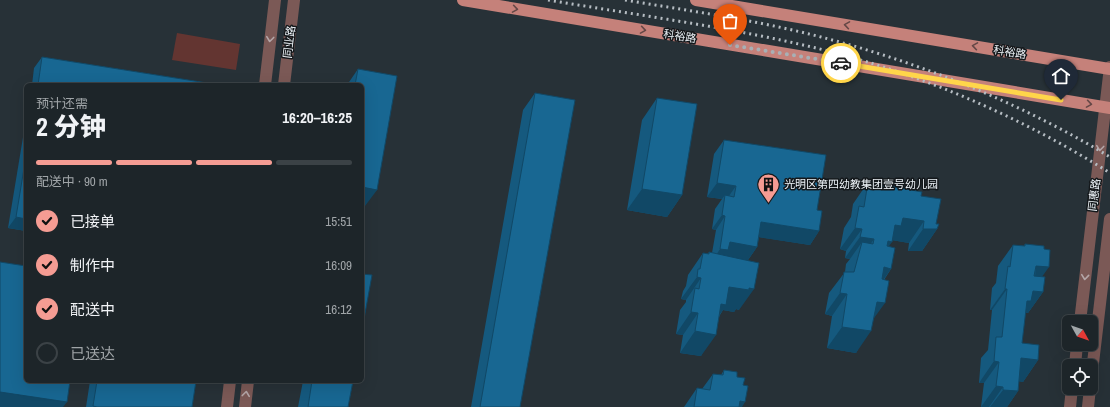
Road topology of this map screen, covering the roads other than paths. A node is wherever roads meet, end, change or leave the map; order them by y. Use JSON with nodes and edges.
{"nodes":[{"id":1,"x":275,"y":0,"type":"edge"},
{"id":2,"x":294,"y":0,"type":"edge"},
{"id":3,"x":462,"y":0,"type":"edge"},
{"id":4,"x":696,"y":0,"type":"edge"},
{"id":5,"x":1110,"y":68,"type":"edge"},
{"id":6,"x":265,"y":83,"type":"edge"},
{"id":7,"x":284,"y":83,"type":"edge"},
{"id":8,"x":1108,"y":108,"type":"edge"},
{"id":9,"x":1110,"y":218,"type":"edge"},
{"id":10,"x":1081,"y":315,"type":"edge"},
{"id":11,"x":1093,"y":359,"type":"edge"},
{"id":12,"x":230,"y":383,"type":"edge"},
{"id":13,"x":248,"y":383,"type":"edge"},
{"id":14,"x":1071,"y":395,"type":"edge"},
{"id":15,"x":1089,"y":395,"type":"edge"},
{"id":16,"x":227,"y":407,"type":"edge"},
{"id":17,"x":245,"y":407,"type":"edge"},
{"id":18,"x":1070,"y":407,"type":"edge"},
{"id":19,"x":1088,"y":407,"type":"edge"}],
"edges":[{"from":1,"to":6,"type":"street","name":"同业路","one_way":true},
{"from":2,"to":7,"type":"street","name":"同业路"},
{"from":3,"to":8,"type":"main road","name":"科裕路","one_way":true},
{"from":5,"to":4,"type":"main road","name":"科裕路","one_way":true},
{"from":5,"to":8,"type":"street","name":"同惠路"},
{"from":8,"to":10,"type":"street","name":"同惠路","one_way":true},
{"from":9,"to":11,"type":"street","name":"同惠路"},
{"from":12,"to":16,"type":"street"},
{"from":17,"to":13,"type":"street","one_way":true},
{"from":14,"to":18,"type":"street"},
{"from":15,"to":19,"type":"street"}]}
